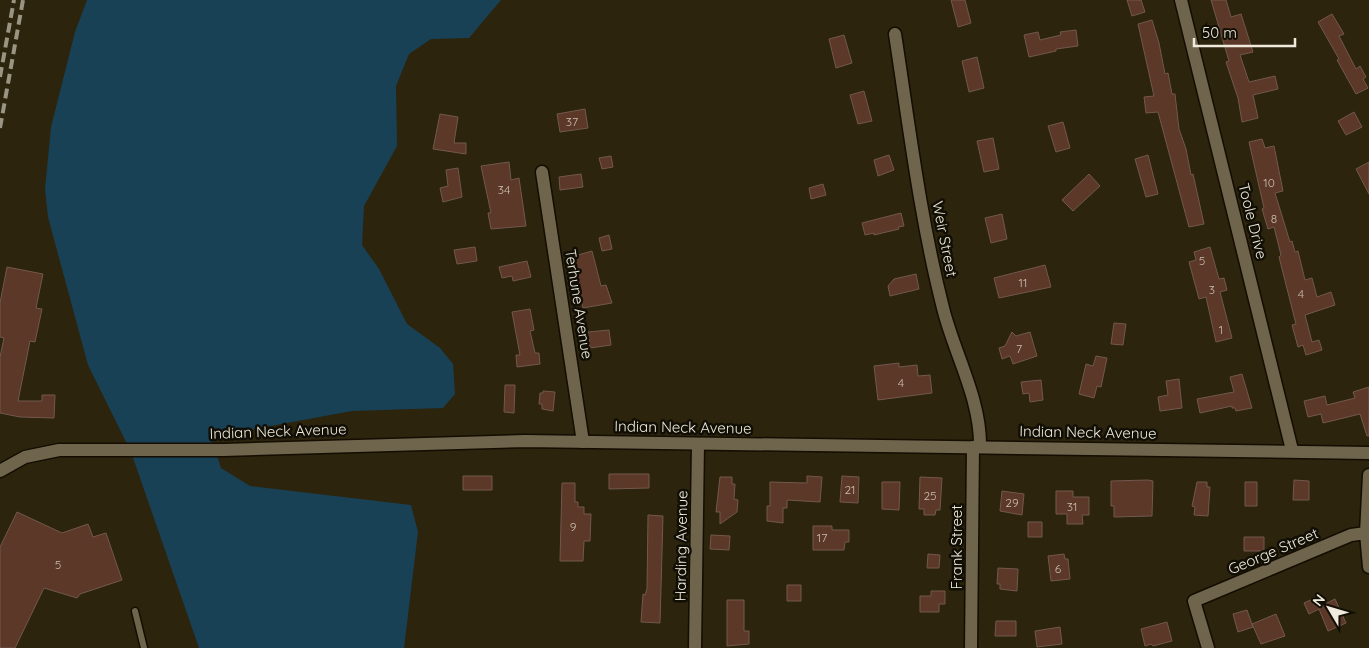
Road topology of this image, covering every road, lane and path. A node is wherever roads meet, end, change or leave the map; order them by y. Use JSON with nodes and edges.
{"nodes":[{"id":1,"x":1181,"y":0,"type":"edge"},
{"id":2,"x":894,"y":34,"type":"dead end"},
{"id":3,"x":542,"y":172,"type":"dead end"},
{"id":4,"x":583,"y":442,"type":"junction"},
{"id":5,"x":698,"y":444,"type":"junction"},
{"id":6,"x":976,"y":447,"type":"junction"},
{"id":7,"x":1292,"y":450,"type":"junction"},
{"id":8,"x":1369,"y":452,"type":"edge"},
{"id":9,"x":0,"y":470,"type":"edge"},
{"id":10,"x":1369,"y":475,"type":"edge"},
{"id":11,"x":1366,"y":533,"type":"junction"},
{"id":12,"x":1369,"y":567,"type":"edge"},
{"id":13,"x":135,"y":611,"type":"dead end"},
{"id":14,"x":144,"y":648,"type":"edge"},
{"id":15,"x":695,"y":648,"type":"edge"},
{"id":16,"x":972,"y":648,"type":"edge"},
{"id":17,"x":1208,"y":648,"type":"edge"}],
"edges":[{"from":1,"to":7,"type":"street","name":"Toole Drive"},
{"from":2,"to":6,"type":"street","name":"Weir Street"},
{"from":3,"to":4,"type":"street","name":"Terhune Avenue"},
{"from":4,"to":5,"type":"street","name":"Indian Neck Avenue"},
{"from":4,"to":9,"type":"street","name":"Indian Neck Avenue"},
{"from":5,"to":6,"type":"street","name":"Indian Neck Avenue"},
{"from":5,"to":15,"type":"street","name":"Harding Avenue"},
{"from":6,"to":7,"type":"street","name":"Indian Neck Avenue"},
{"from":6,"to":16,"type":"street","name":"Frank Street"},
{"from":7,"to":8,"type":"street","name":"Indian Neck Avenue"},
{"from":10,"to":11,"type":"street"},
{"from":11,"to":12,"type":"street"},
{"from":11,"to":17,"type":"street","name":"George Street"},
{"from":13,"to":14,"type":"lane"}]}
